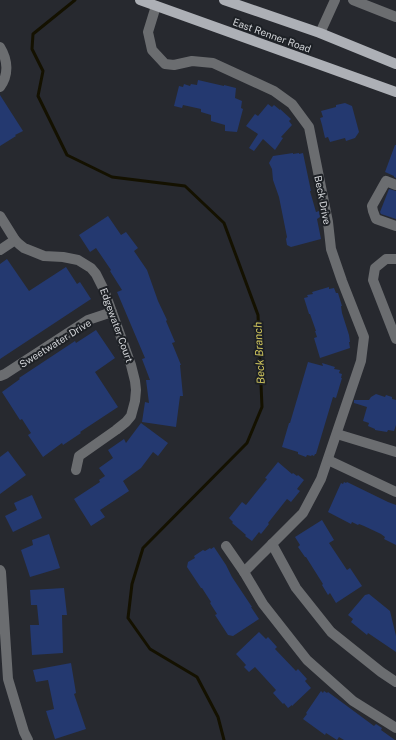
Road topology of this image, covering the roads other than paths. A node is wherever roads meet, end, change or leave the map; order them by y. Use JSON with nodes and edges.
{"nodes":[{"id":1,"x":140,"y":0,"type":"edge"},
{"id":2,"x":224,"y":0,"type":"edge"},
{"id":3,"x":335,"y":0,"type":"edge"},
{"id":4,"x":353,"y":0,"type":"edge"},
{"id":5,"x":158,"y":3,"type":"edge"},
{"id":6,"x":396,"y":17,"type":"edge"},
{"id":7,"x":320,"y":33,"type":"junction"},
{"id":8,"x":0,"y":47,"type":"edge"},
{"id":9,"x":396,"y":64,"type":"edge"},
{"id":10,"x":1,"y":86,"type":"edge"},
{"id":11,"x":396,"y":92,"type":"edge"},
{"id":12,"x":396,"y":185,"type":"edge"},
{"id":13,"x":0,"y":216,"type":"edge"},
{"id":14,"x":396,"y":226,"type":"edge"},
{"id":15,"x":15,"y":240,"type":"junction"},
{"id":16,"x":0,"y":250,"type":"edge"},
{"id":17,"x":396,"y":260,"type":"edge"},
{"id":18,"x":112,"y":312,"type":"junction"},
{"id":19,"x":396,"y":339,"type":"edge"},
{"id":20,"x":0,"y":376,"type":"edge"},
{"id":21,"x":337,"y":434,"type":"junction"},
{"id":22,"x":396,"y":452,"type":"edge"},
{"id":23,"x":328,"y":460,"type":"junction"},
{"id":24,"x":76,"y":470,"type":"dead end"},
{"id":25,"x":396,"y":492,"type":"edge"},
{"id":26,"x":272,"y":544,"type":"junction"},
{"id":27,"x":226,"y":546,"type":"dead end"},
{"id":28,"x":0,"y":570,"type":"edge"},
{"id":29,"x":244,"y":572,"type":"junction"},
{"id":30,"x":4,"y":680,"type":"edge"},
{"id":31,"x":396,"y":682,"type":"edge"},
{"id":32,"x":396,"y":728,"type":"edge"},
{"id":33,"x":28,"y":740,"type":"edge"}],
"edges":[{"from":1,"to":5,"type":"main road","name":"East Renner Road"},
{"from":2,"to":7,"type":"main road","name":"East Renner Road"},
{"from":3,"to":7,"type":"street"},
{"from":4,"to":6,"type":"street"},
{"from":5,"to":11,"type":"main road","name":"East Renner Road"},
{"from":5,"to":21,"type":"street","name":"Beck Drive"},
{"from":7,"to":9,"type":"main road","name":"East Renner Road"},
{"from":8,"to":10,"type":"street"},
{"from":12,"to":14,"type":"street"},
{"from":13,"to":15,"type":"street","name":"Edgewater Court"},
{"from":15,"to":16,"type":"street"},
{"from":15,"to":18,"type":"street","name":"Edgewater Court"},
{"from":17,"to":19,"type":"street"},
{"from":18,"to":20,"type":"street","name":"Sweetwater Drive"},
{"from":18,"to":24,"type":"street","name":"Edgewater Court"},
{"from":21,"to":22,"type":"street"},
{"from":21,"to":23,"type":"street","name":"Beck Drive"},
{"from":23,"to":25,"type":"street"},
{"from":23,"to":26,"type":"street","name":"Beck Drive"},
{"from":26,"to":29,"type":"street","name":"Beck Drive"},
{"from":26,"to":31,"type":"street"},
{"from":27,"to":29,"type":"street"},
{"from":28,"to":30,"type":"street"},
{"from":29,"to":32,"type":"street"},
{"from":30,"to":33,"type":"street"}]}
